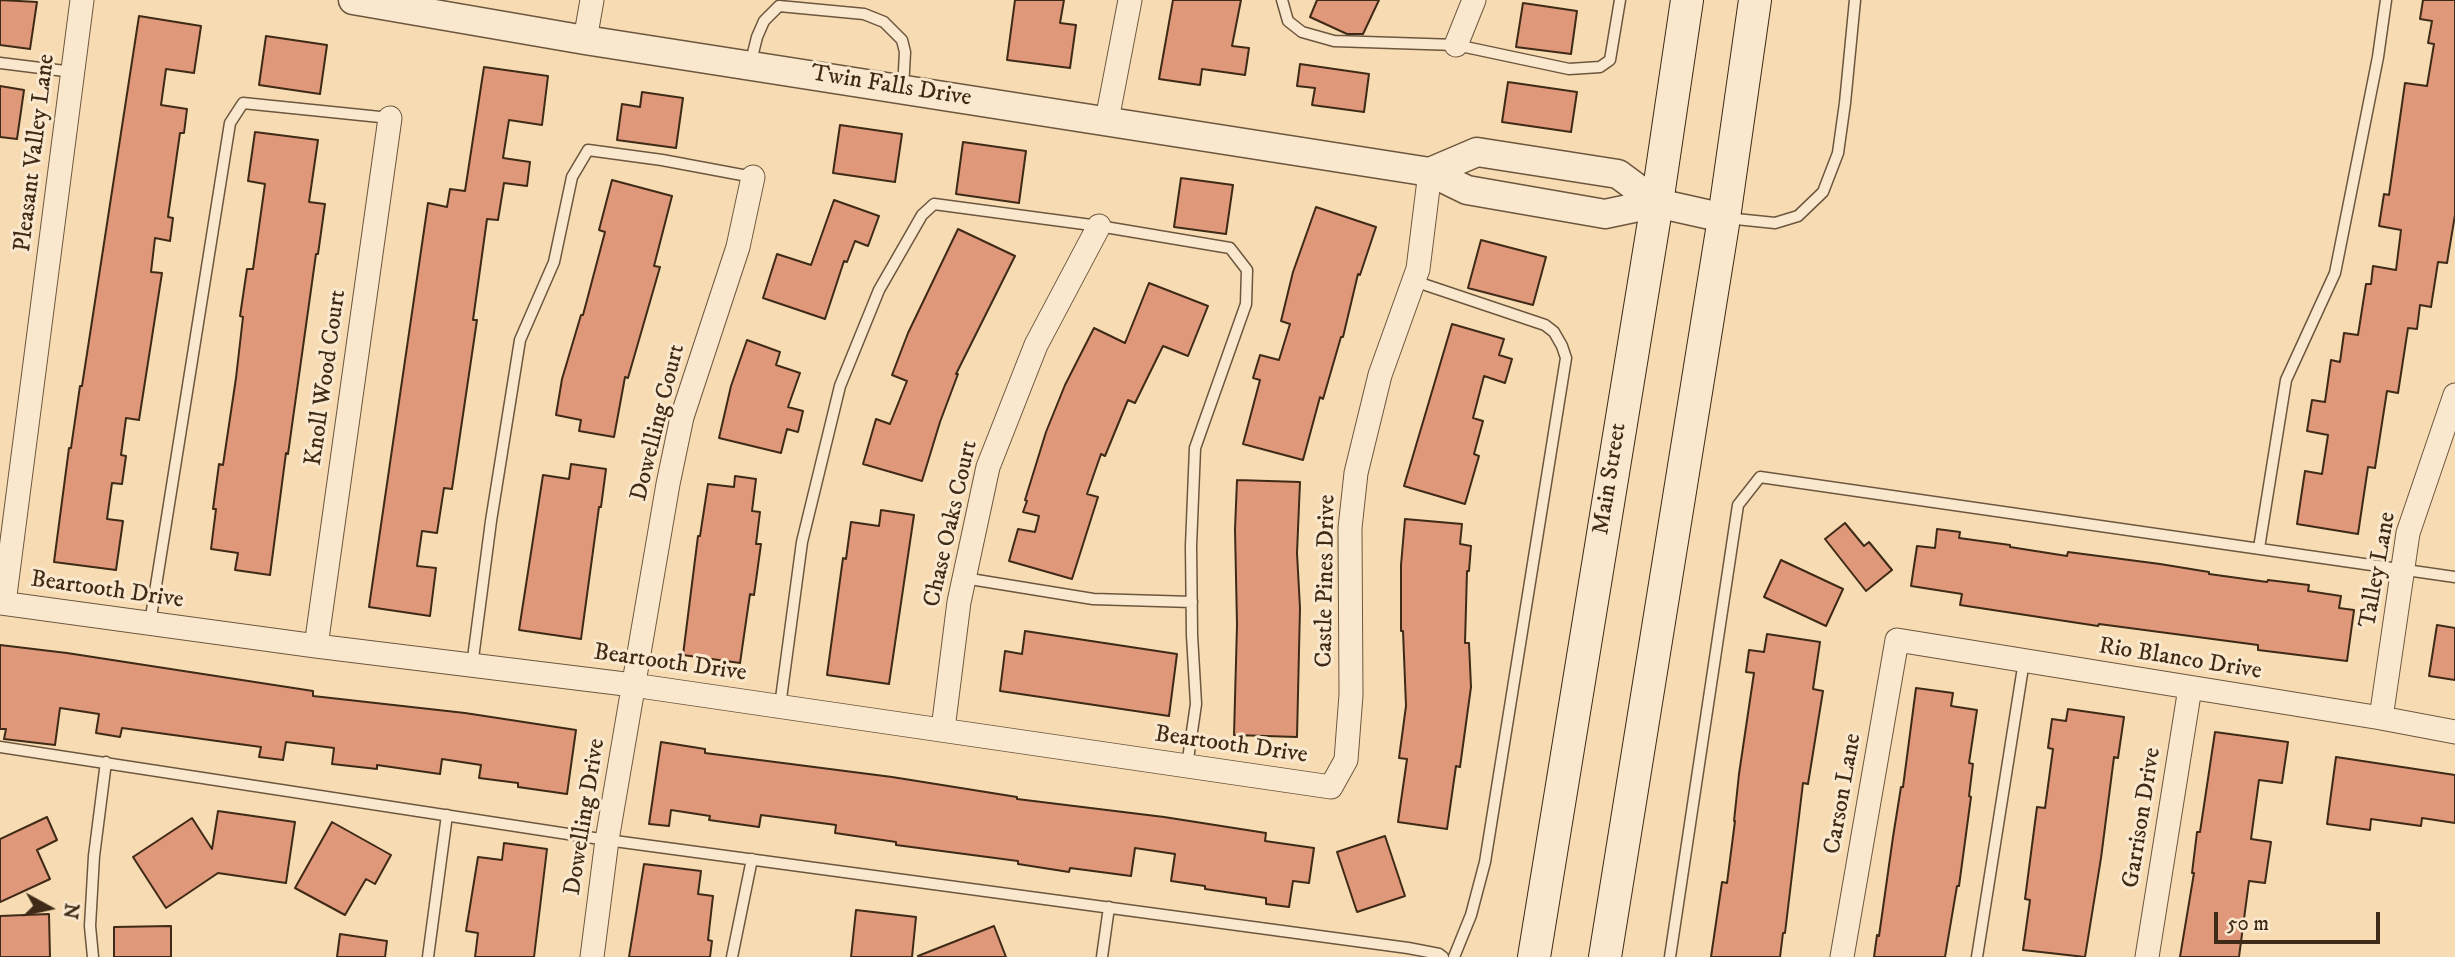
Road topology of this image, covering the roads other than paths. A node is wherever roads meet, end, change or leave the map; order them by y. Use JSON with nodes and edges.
{"nodes":[{"id":1,"x":82,"y":0,"type":"edge"},
{"id":2,"x":354,"y":0,"type":"edge"},
{"id":3,"x":592,"y":0,"type":"edge"},
{"id":4,"x":1130,"y":0,"type":"edge"},
{"id":5,"x":1282,"y":0,"type":"edge"},
{"id":6,"x":1474,"y":0,"type":"edge"},
{"id":7,"x":1620,"y":0,"type":"edge"},
{"id":8,"x":1688,"y":0,"type":"edge"},
{"id":9,"x":1755,"y":0,"type":"edge"},
{"id":10,"x":1855,"y":0,"type":"edge"},
{"id":11,"x":2386,"y":0,"type":"edge"},
{"id":12,"x":585,"y":40,"type":"junction"},
{"id":13,"x":1456,"y":46,"type":"junction"},
{"id":14,"x":0,"y":63,"type":"edge"},
{"id":15,"x":750,"y":65,"type":"junction"},
{"id":16,"x":73,"y":72,"type":"junction"},
{"id":17,"x":903,"y":89,"type":"junction"},
{"id":18,"x":390,"y":118,"type":"joint"},
{"id":19,"x":1107,"y":120,"type":"junction"},
{"id":20,"x":1430,"y":172,"type":"junction"},
{"id":21,"x":752,"y":177,"type":"joint"},
{"id":22,"x":1657,"y":203,"type":"junction"},
{"id":23,"x":1724,"y":218,"type":"junction"},
{"id":24,"x":1099,"y":226,"type":"junction"},
{"id":25,"x":1414,"y":281,"type":"junction"},
{"id":26,"x":2453,"y":408,"type":"edge"},
{"id":27,"x":2259,"y":548,"type":"junction"},
{"id":28,"x":2403,"y":569,"type":"junction"},
{"id":29,"x":2455,"y":577,"type":"edge"},
{"id":30,"x":964,"y":578,"type":"junction"},
{"id":31,"x":2,"y":603,"type":"edge"},
{"id":32,"x":1192,"y":603,"type":"junction"},
{"id":33,"x":149,"y":623,"type":"junction"},
{"id":34,"x":1897,"y":640,"type":"joint"},
{"id":35,"x":316,"y":646,"type":"junction"},
{"id":36,"x":2024,"y":661,"type":"junction"},
{"id":37,"x":472,"y":666,"type":"junction"},
{"id":38,"x":633,"y":685,"type":"junction"},
{"id":39,"x":2190,"y":688,"type":"junction"},
{"id":40,"x":780,"y":706,"type":"junction"},
{"id":41,"x":2381,"y":718,"type":"junction"},
{"id":42,"x":943,"y":729,"type":"junction"},
{"id":43,"x":2455,"y":732,"type":"edge"},
{"id":44,"x":0,"y":747,"type":"edge"},
{"id":45,"x":106,"y":762,"type":"junction"},
{"id":46,"x":1187,"y":768,"type":"junction"},
{"id":47,"x":1331,"y":787,"type":"joint"},
{"id":48,"x":447,"y":815,"type":"junction"},
{"id":49,"x":607,"y":840,"type":"junction"},
{"id":50,"x":752,"y":859,"type":"junction"},
{"id":51,"x":1109,"y":906,"type":"junction"},
{"id":52,"x":93,"y":957,"type":"edge"},
{"id":53,"x":428,"y":957,"type":"edge"},
{"id":54,"x":592,"y":957,"type":"edge"},
{"id":55,"x":732,"y":957,"type":"edge"},
{"id":56,"x":1102,"y":957,"type":"edge"},
{"id":57,"x":1443,"y":957,"type":"edge"},
{"id":58,"x":1454,"y":957,"type":"edge"},
{"id":59,"x":1534,"y":957,"type":"edge"},
{"id":60,"x":1605,"y":957,"type":"edge"},
{"id":61,"x":1670,"y":957,"type":"edge"},
{"id":62,"x":1842,"y":957,"type":"edge"},
{"id":63,"x":1977,"y":957,"type":"edge"},
{"id":64,"x":2147,"y":957,"type":"edge"}],
"edges":[{"from":1,"to":16,"type":"street","name":"Pleasant Valley Lane"},
{"from":2,"to":12,"type":"street","name":"Twin Falls Drive"},
{"from":3,"to":12,"type":"street"},
{"from":4,"to":19,"type":"street"},
{"from":5,"to":13,"type":"lane"},
{"from":6,"to":13,"type":"street"},
{"from":7,"to":13,"type":"lane"},
{"from":8,"to":22,"type":"main road","name":"Main Street"},
{"from":9,"to":23,"type":"main road"},
{"from":10,"to":23,"type":"lane"},
{"from":11,"to":27,"type":"lane"},
{"from":12,"to":15,"type":"street","name":"Twin Falls Drive"},
{"from":14,"to":16,"type":"lane"},
{"from":15,"to":17,"type":"street","name":"Twin Falls Drive"},
{"from":15,"to":17,"type":"lane"},
{"from":16,"to":31,"type":"street","name":"Pleasant Valley Lane"},
{"from":17,"to":19,"type":"street","name":"Twin Falls Drive"},
{"from":18,"to":33,"type":"lane"},
{"from":18,"to":35,"type":"street","name":"Knoll Wood Court"},
{"from":19,"to":20,"type":"street","name":"Twin Falls Drive"},
{"from":20,"to":22,"type":"street","name":"Twin Falls Drive"},
{"from":20,"to":22,"type":"street"},
{"from":20,"to":25,"type":"street","name":"Castle Pines Drive"},
{"from":21,"to":37,"type":"lane"},
{"from":21,"to":38,"type":"street","name":"Dowelling Court"},
{"from":22,"to":23,"type":"street"},
{"from":22,"to":59,"type":"main road","name":"Main Street"},
{"from":23,"to":60,"type":"main road"},
{"from":24,"to":30,"type":"street","name":"Chase Oaks Court"},
{"from":24,"to":32,"type":"lane"},
{"from":24,"to":40,"type":"lane"},
{"from":25,"to":47,"type":"street","name":"Castle Pines Drive"},
{"from":25,"to":58,"type":"lane"},
{"from":26,"to":28,"type":"street","name":"Talley Lane"},
{"from":27,"to":28,"type":"lane"},
{"from":27,"to":61,"type":"lane"},
{"from":28,"to":29,"type":"lane"},
{"from":28,"to":41,"type":"street","name":"Talley Lane"},
{"from":30,"to":32,"type":"lane"},
{"from":30,"to":42,"type":"street","name":"Chase Oaks Court"},
{"from":31,"to":33,"type":"street","name":"Beartooth Drive"},
{"from":32,"to":46,"type":"lane"},
{"from":33,"to":35,"type":"street","name":"Beartooth Drive"},
{"from":34,"to":36,"type":"street","name":"Rio Blanco Drive"},
{"from":34,"to":62,"type":"street","name":"Carson Lane"},
{"from":35,"to":37,"type":"street","name":"Beartooth Drive"},
{"from":36,"to":39,"type":"street","name":"Rio Blanco Drive"},
{"from":36,"to":63,"type":"lane"},
{"from":37,"to":38,"type":"street","name":"Beartooth Drive"},
{"from":38,"to":40,"type":"street","name":"Beartooth Drive"},
{"from":38,"to":49,"type":"street","name":"Dowelling Drive"},
{"from":39,"to":41,"type":"street","name":"Rio Blanco Drive"},
{"from":39,"to":64,"type":"street","name":"Garrison Drive"},
{"from":40,"to":42,"type":"street","name":"Beartooth Drive"},
{"from":41,"to":43,"type":"street","name":"Rio Blanco Drive"},
{"from":42,"to":46,"type":"street","name":"Beartooth Drive"},
{"from":44,"to":45,"type":"lane"},
{"from":45,"to":48,"type":"lane"},
{"from":45,"to":52,"type":"lane"},
{"from":46,"to":47,"type":"street","name":"Beartooth Drive"},
{"from":48,"to":49,"type":"lane"},
{"from":48,"to":53,"type":"lane"},
{"from":49,"to":50,"type":"lane"},
{"from":49,"to":54,"type":"street","name":"Dowelling Drive"},
{"from":50,"to":51,"type":"lane"},
{"from":50,"to":55,"type":"lane"},
{"from":51,"to":56,"type":"lane"},
{"from":51,"to":57,"type":"lane"}]}
